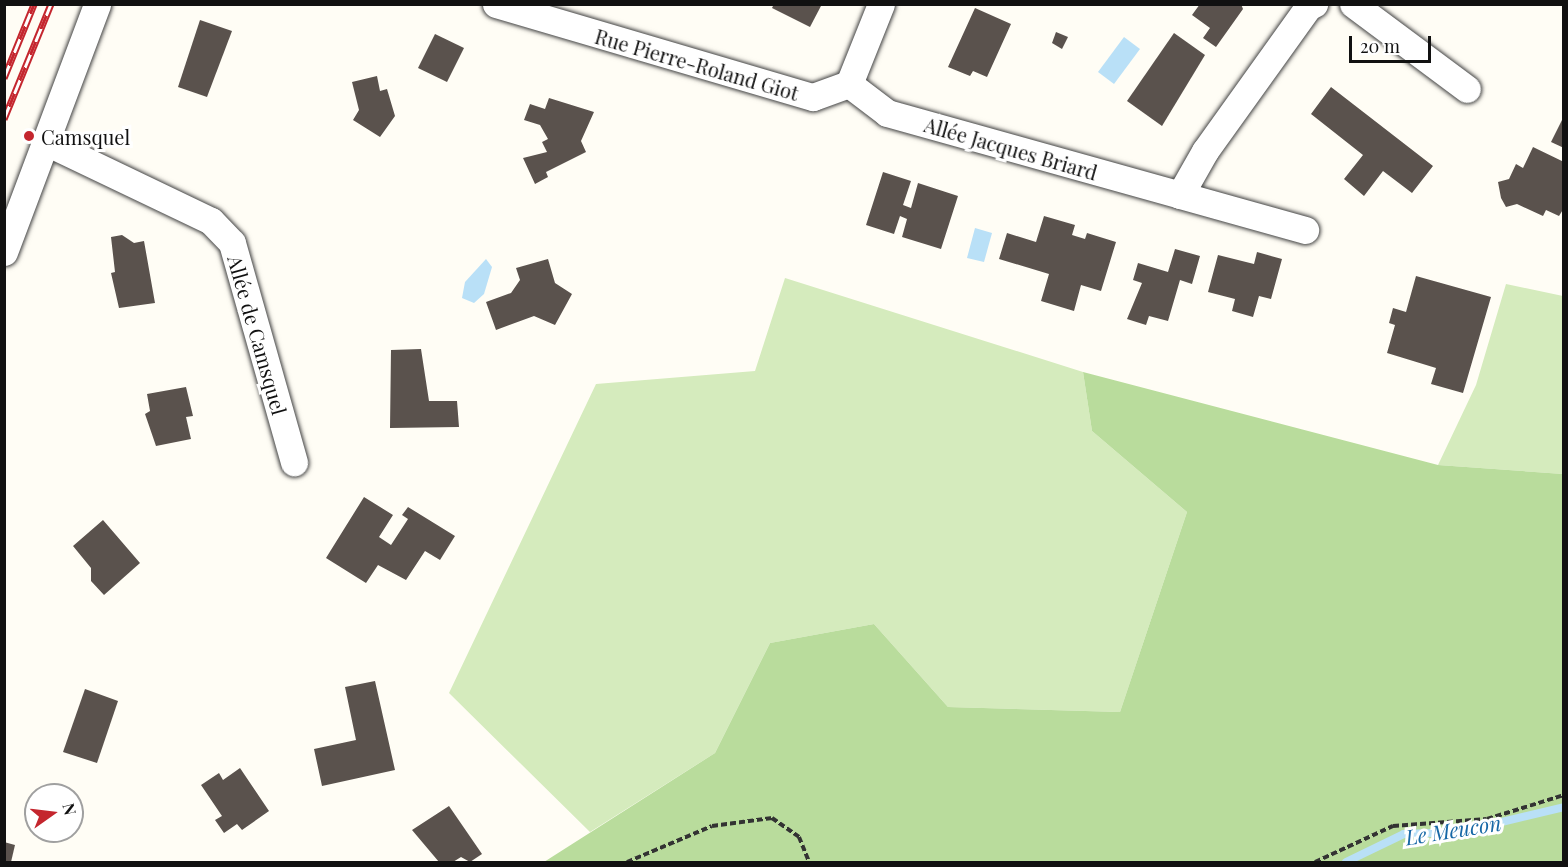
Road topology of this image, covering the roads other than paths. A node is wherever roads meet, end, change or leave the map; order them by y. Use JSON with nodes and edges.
{"nodes":[{"id":1,"x":97,"y":4,"type":"edge"},
{"id":2,"x":496,"y":4,"type":"edge"},
{"id":3,"x":881,"y":4,"type":"edge"},
{"id":4,"x":1314,"y":4,"type":"edge"},
{"id":5,"x":1353,"y":4,"type":"edge"},
{"id":6,"x":849,"y":84,"type":"junction"},
{"id":7,"x":1467,"y":89,"type":"dead end"},
{"id":8,"x":44,"y":141,"type":"junction"},
{"id":9,"x":1180,"y":195,"type":"junction"},
{"id":10,"x":1305,"y":230,"type":"dead end"},
{"id":11,"x":4,"y":252,"type":"edge"},
{"id":12,"x":294,"y":462,"type":"dead end"}],
"edges":[{"from":1,"to":8,"type":"street"},
{"from":2,"to":6,"type":"street","name":"Rue Pierre-Roland Giot"},
{"from":3,"to":6,"type":"street"},
{"from":4,"to":9,"type":"street"},
{"from":5,"to":7,"type":"street"},
{"from":6,"to":9,"type":"street","name":"Allée Jacques Briard"},
{"from":8,"to":11,"type":"street"},
{"from":8,"to":12,"type":"street","name":"Allée de Camsquel"},
{"from":9,"to":10,"type":"street","name":"Allée Jacques Briard"}]}
